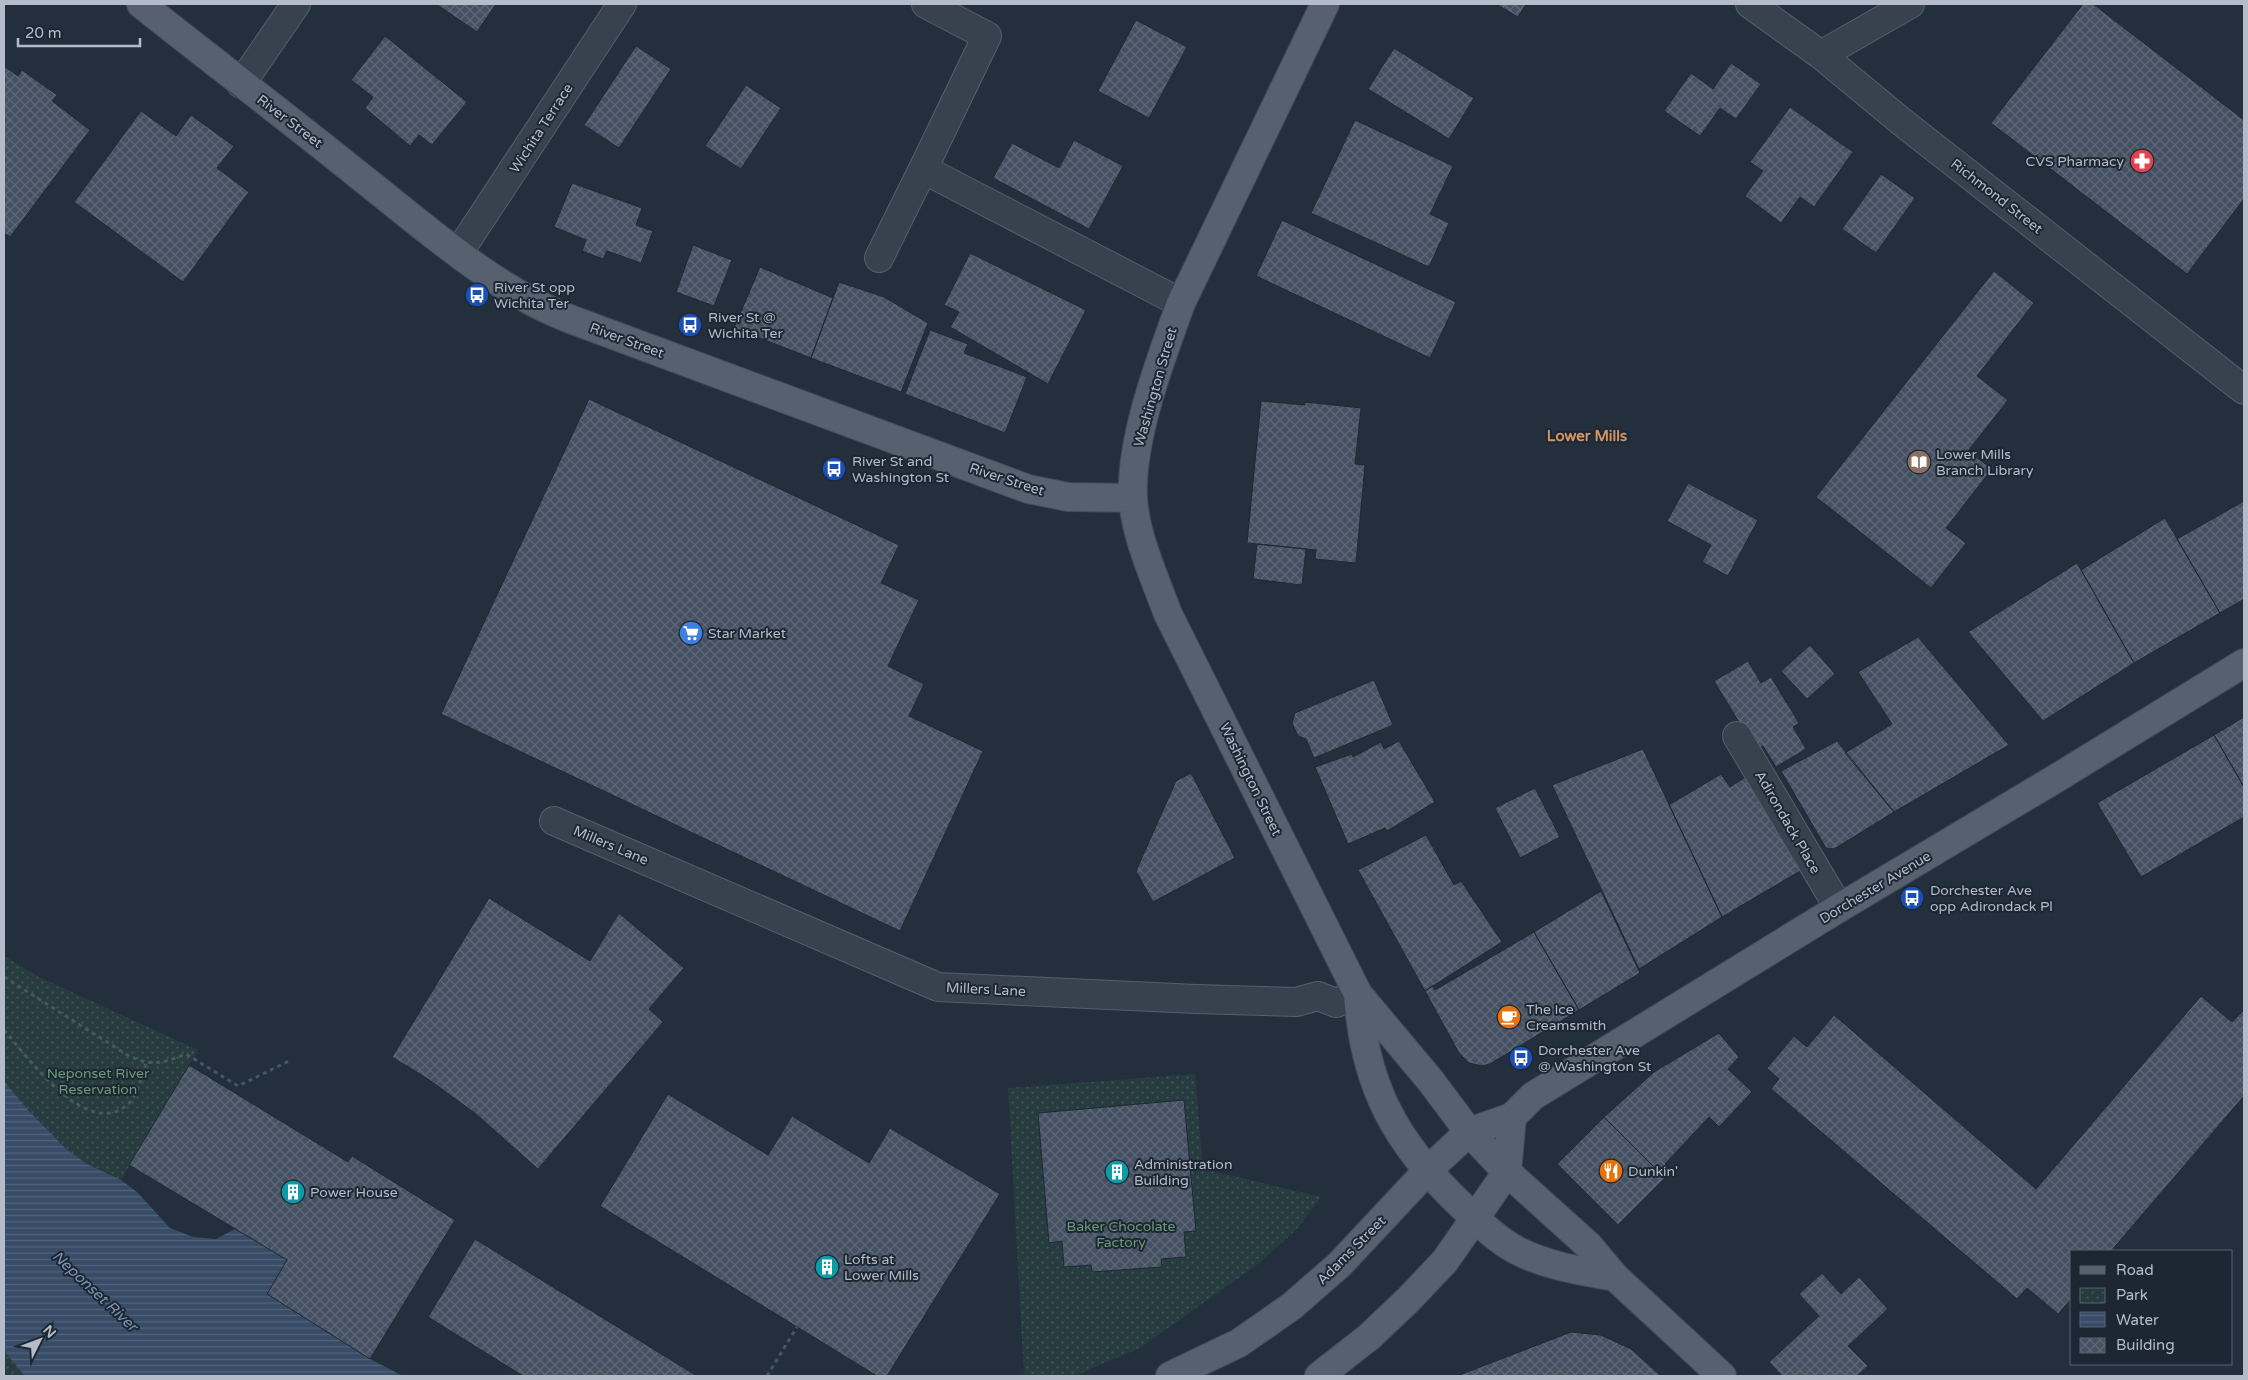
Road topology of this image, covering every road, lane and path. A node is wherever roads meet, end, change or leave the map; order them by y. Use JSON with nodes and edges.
{"nodes":[{"id":1,"x":141,"y":4,"type":"edge"},
{"id":2,"x":296,"y":4,"type":"edge"},
{"id":3,"x":622,"y":4,"type":"edge"},
{"id":4,"x":926,"y":4,"type":"edge"},
{"id":5,"x":1325,"y":4,"type":"edge"},
{"id":6,"x":1750,"y":4,"type":"edge"},
{"id":7,"x":1910,"y":4,"type":"edge"},
{"id":8,"x":1821,"y":55,"type":"junction"},
{"id":9,"x":241,"y":84,"type":"junction"},
{"id":10,"x":923,"y":169,"type":"junction"},
{"id":11,"x":459,"y":252,"type":"junction"},
{"id":12,"x":879,"y":258,"type":"dead end"},
{"id":13,"x":1181,"y":303,"type":"junction"},
{"id":14,"x":2244,"y":390,"type":"edge"},
{"id":15,"x":1133,"y":498,"type":"junction"},
{"id":16,"x":2244,"y":664,"type":"edge"},
{"id":17,"x":1737,"y":736,"type":"dead end"},
{"id":18,"x":554,"y":821,"type":"dead end"},
{"id":19,"x":1839,"y":908,"type":"junction"},
{"id":20,"x":4,"y":977,"type":"edge"},
{"id":21,"x":1358,"y":994,"type":"junction"},
{"id":22,"x":4,"y":1030,"type":"edge"},
{"id":23,"x":292,"y":1060,"type":"dead end"},
{"id":24,"x":146,"y":1064,"type":"junction"},
{"id":25,"x":1512,"y":1117,"type":"junction"},
{"id":26,"x":1468,"y":1132,"type":"junction"},
{"id":27,"x":1428,"y":1170,"type":"junction"},
{"id":28,"x":1507,"y":1172,"type":"junction"},
{"id":29,"x":1475,"y":1219,"type":"junction"},
{"id":30,"x":1615,"y":1277,"type":"junction"},
{"id":31,"x":797,"y":1328,"type":"dead end"},
{"id":32,"x":768,"y":1376,"type":"edge"},
{"id":33,"x":1170,"y":1376,"type":"edge"},
{"id":34,"x":1319,"y":1376,"type":"edge"},
{"id":35,"x":1722,"y":1376,"type":"edge"}],
"edges":[{"from":1,"to":9,"type":"main road","name":"River Street"},
{"from":2,"to":9,"type":"street"},
{"from":3,"to":11,"type":"street","name":"Wichita Terrace"},
{"from":4,"to":10,"type":"street"},
{"from":5,"to":13,"type":"main road","name":"Washington Street"},
{"from":6,"to":8,"type":"street","name":"Richmond Street"},
{"from":7,"to":8,"type":"street"},
{"from":8,"to":14,"type":"street","name":"Richmond Street"},
{"from":9,"to":11,"type":"main road","name":"River Street"},
{"from":10,"to":12,"type":"street"},
{"from":10,"to":13,"type":"street"},
{"from":11,"to":15,"type":"main road","name":"River Street"},
{"from":13,"to":15,"type":"main road","name":"Washington Street"},
{"from":15,"to":21,"type":"main road","name":"Washington Street"},
{"from":16,"to":19,"type":"main road","name":"Dorchester Avenue"},
{"from":17,"to":19,"type":"street","name":"Adirondack Place"},
{"from":18,"to":21,"type":"street","name":"Millers Lane"},
{"from":19,"to":25,"type":"main road","name":"Dorchester Avenue"},
{"from":20,"to":24,"type":"path"},
{"from":21,"to":26,"type":"main road","name":"Washington Street"},
{"from":21,"to":27,"type":"main road","name":"Washington Street"},
{"from":22,"to":24,"type":"path"},
{"from":23,"to":24,"type":"path"},
{"from":25,"to":26,"type":"main road","name":"Dorchester Avenue"},
{"from":25,"to":28,"type":"main road"},
{"from":26,"to":27,"type":"main road","name":"Adams Street"},
{"from":26,"to":28,"type":"main road"},
{"from":27,"to":29,"type":"main road","name":"Washington Street"},
{"from":27,"to":33,"type":"main road","name":"Adams Street"},
{"from":28,"to":29,"type":"main road"},
{"from":28,"to":30,"type":"main road"},
{"from":29,"to":30,"type":"main road"},
{"from":29,"to":34,"type":"main road"},
{"from":30,"to":35,"type":"main road"},
{"from":31,"to":32,"type":"path"}]}
